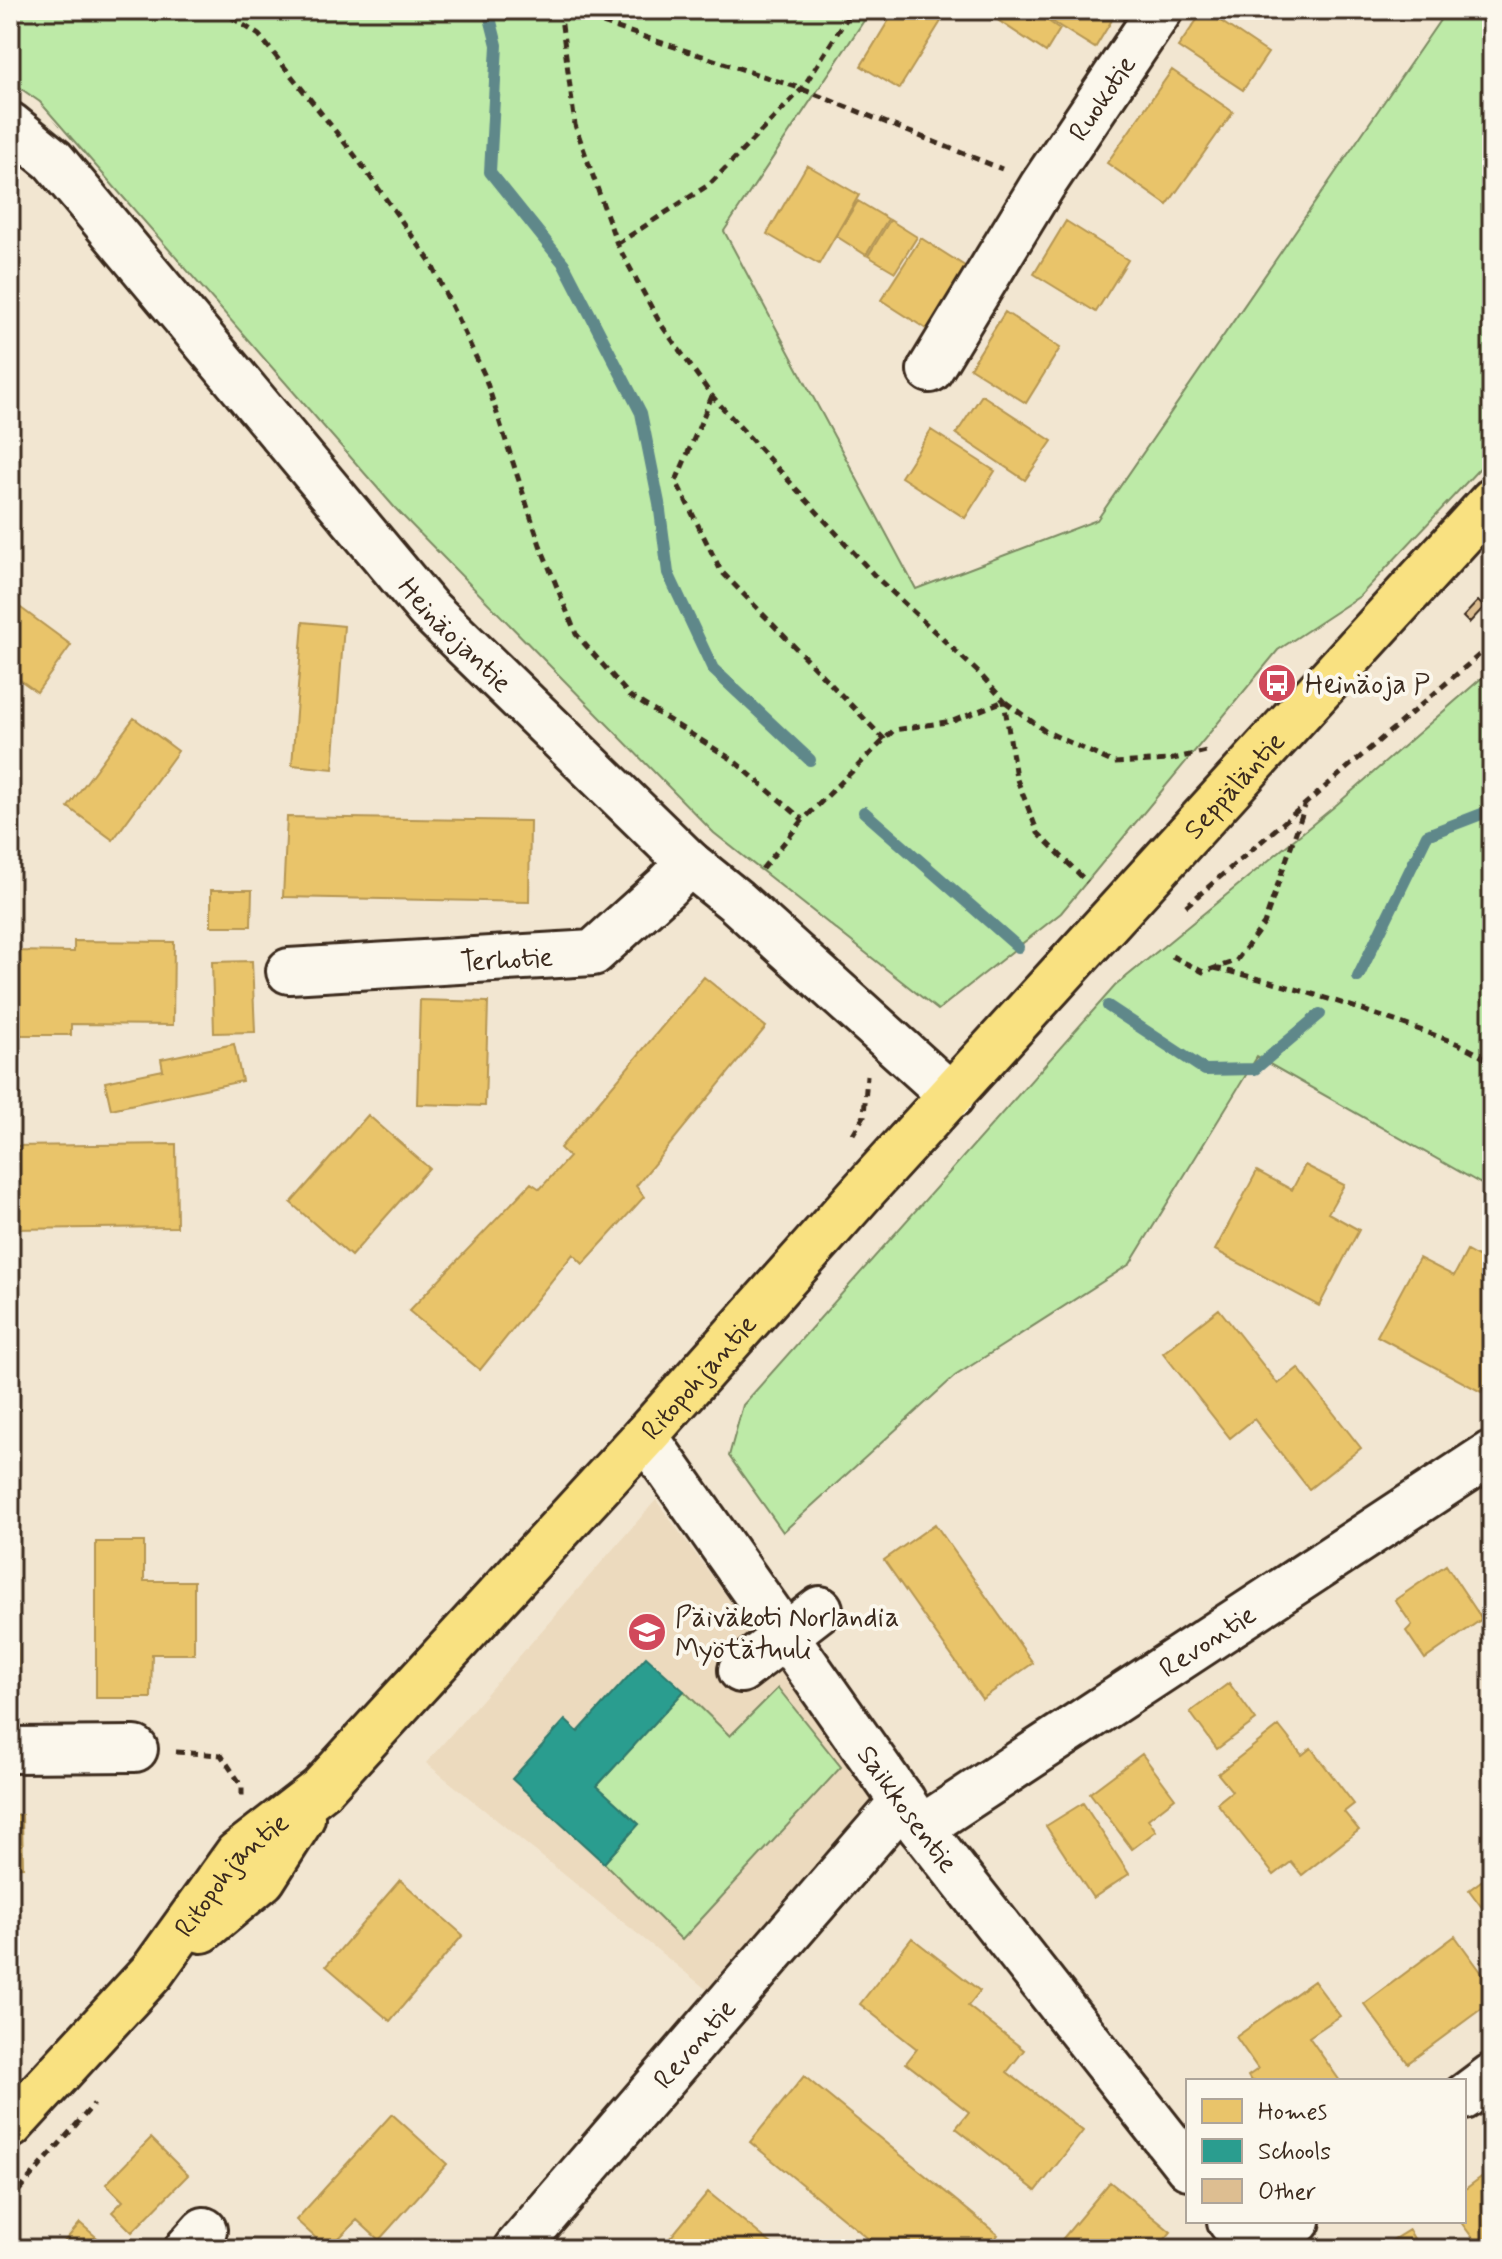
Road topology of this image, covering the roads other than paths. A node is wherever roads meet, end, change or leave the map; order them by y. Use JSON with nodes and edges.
{"nodes":[{"id":1,"x":1160,"y":10,"type":"edge"},
{"id":2,"x":10,"y":125,"type":"edge"},
{"id":3,"x":930,"y":370,"type":"dead end"},
{"id":4,"x":1492,"y":501,"type":"edge"},
{"id":5,"x":689,"y":863,"type":"junction"},
{"id":6,"x":1074,"y":961,"type":"joint"},
{"id":7,"x":289,"y":971,"type":"dead end"},
{"id":8,"x":952,"y":1096,"type":"junction"},
{"id":9,"x":645,"y":1436,"type":"junction"},
{"id":10,"x":1492,"y":1453,"type":"edge"},
{"id":11,"x":804,"y":1622,"type":"junction"},
{"id":12,"x":741,"y":1670,"type":"dead end"},
{"id":13,"x":135,"y":1749,"type":"road end"},
{"id":14,"x":10,"y":1750,"type":"edge"},
{"id":15,"x":321,"y":1789,"type":"junction"},
{"id":16,"x":912,"y":1814,"type":"junction"},
{"id":17,"x":152,"y":1972,"type":"junction"},
{"id":18,"x":1492,"y":2076,"type":"edge"},
{"id":19,"x":1466,"y":2096,"type":"edge"},
{"id":20,"x":10,"y":2126,"type":"edge"},
{"id":21,"x":1186,"y":2164,"type":"edge"},
{"id":22,"x":1232,"y":2223,"type":"edge"},
{"id":23,"x":1295,"y":2223,"type":"edge"},
{"id":24,"x":516,"y":2249,"type":"edge"},
{"id":25,"x":1253,"y":2249,"type":"edge"},
{"id":26,"x":1260,"y":2249,"type":"edge"}],
"edges":[{"from":1,"to":3,"type":"street","name":"Ruokotie"},
{"from":2,"to":5,"type":"street","name":"Heinäojantie"},
{"from":4,"to":6,"type":"main road","name":"Seppäläntie"},
{"from":5,"to":7,"type":"street","name":"Terhotie"},
{"from":5,"to":8,"type":"street","name":"Heinäojantie"},
{"from":6,"to":8,"type":"main road","name":"Ritopohjantie"},
{"from":8,"to":9,"type":"main road","name":"Ritopohjantie"},
{"from":9,"to":11,"type":"street","name":"Saikkosentie"},
{"from":9,"to":15,"type":"main road","name":"Ritopohjantie"},
{"from":10,"to":16,"type":"street","name":"Revontie"},
{"from":11,"to":12,"type":"street"},
{"from":11,"to":16,"type":"street","name":"Saikkosentie"},
{"from":13,"to":14,"type":"street"},
{"from":15,"to":17,"type":"main road","name":"Ritopohjantie"},
{"from":15,"to":17,"type":"main road","name":"Ritopohjantie"},
{"from":16,"to":21,"type":"street","name":"Saikkosentie"},
{"from":16,"to":24,"type":"street","name":"Revontie"},
{"from":17,"to":20,"type":"main road","name":"Ritopohjantie"},
{"from":18,"to":19,"type":"street"},
{"from":22,"to":25,"type":"street"},
{"from":23,"to":26,"type":"street"}]}
